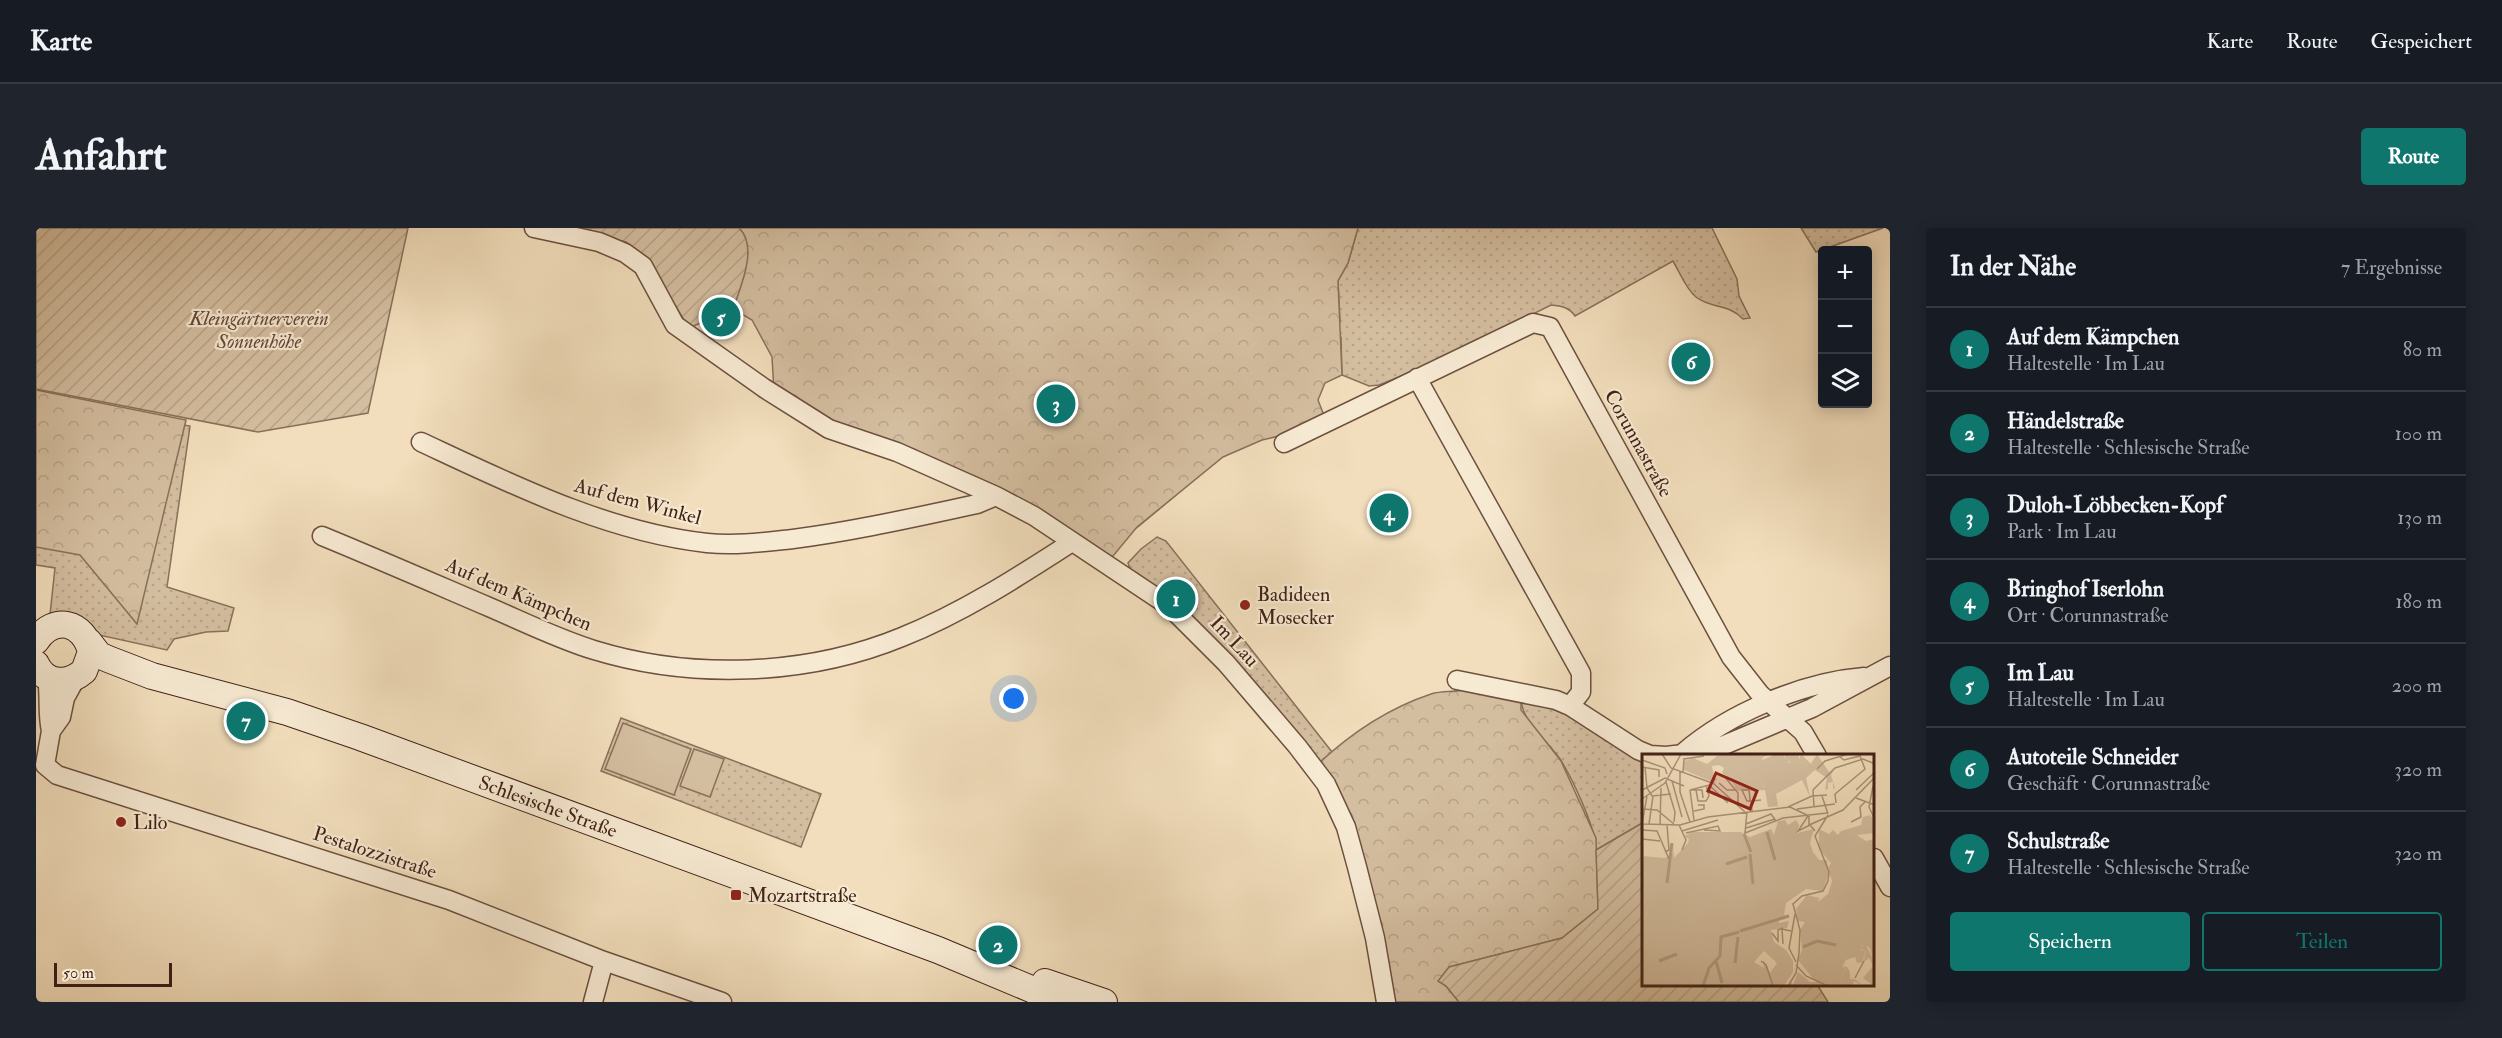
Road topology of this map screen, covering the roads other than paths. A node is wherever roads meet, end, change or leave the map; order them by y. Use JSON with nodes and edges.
{"nodes":[{"id":1,"x":534,"y":228,"type":"edge"},
{"id":2,"x":1417,"y":378,"type":"junction"},
{"id":3,"x":421,"y":442,"type":"dead end"},
{"id":4,"x":1284,"y":443,"type":"dead end"},
{"id":5,"x":996,"y":496,"type":"junction"},
{"id":6,"x":322,"y":536,"type":"dead end"},
{"id":7,"x":1072,"y":542,"type":"junction"},
{"id":8,"x":38,"y":637,"type":"edge"},
{"id":9,"x":89,"y":642,"type":"junction"},
{"id":10,"x":1890,"y":666,"type":"edge"},
{"id":11,"x":41,"y":671,"type":"edge"},
{"id":12,"x":80,"y":675,"type":"junction"},
{"id":13,"x":152,"y":676,"type":"junction"},
{"id":14,"x":1869,"y":677,"type":"junction"},
{"id":15,"x":1456,"y":680,"type":"dead end"},
{"id":16,"x":1770,"y":701,"type":"junction"},
{"id":17,"x":1570,"y":706,"type":"junction"},
{"id":18,"x":1790,"y":718,"type":"junction"},
{"id":19,"x":51,"y":731,"type":"junction"},
{"id":20,"x":1683,"y":753,"type":"junction"},
{"id":21,"x":1650,"y":754,"type":"edge"},
{"id":22,"x":1677,"y":754,"type":"edge"},
{"id":23,"x":1816,"y":754,"type":"edge"},
{"id":24,"x":40,"y":766,"type":"edge"},
{"id":25,"x":1875,"y":860,"type":"edge"},
{"id":26,"x":1890,"y":887,"type":"edge"},
{"id":27,"x":938,"y":950,"type":"junction"},
{"id":28,"x":604,"y":961,"type":"junction"},
{"id":29,"x":593,"y":1002,"type":"edge"},
{"id":30,"x":722,"y":1002,"type":"edge"},
{"id":31,"x":1062,"y":1002,"type":"edge"},
{"id":32,"x":1104,"y":1002,"type":"edge"},
{"id":33,"x":1386,"y":1002,"type":"edge"}],
"edges":[{"from":1,"to":5,"type":"street","name":"Im Lau"},
{"from":2,"to":4,"type":"street","name":"Corunnastraße"},
{"from":2,"to":16,"type":"street","name":"Corunnastraße"},
{"from":2,"to":17,"type":"street"},
{"from":3,"to":5,"type":"street","name":"Auf dem Winkel"},
{"from":5,"to":7,"type":"street","name":"Im Lau"},
{"from":6,"to":7,"type":"street","name":"Auf dem Kämpchen"},
{"from":7,"to":33,"type":"street","name":"Im Lau"},
{"from":8,"to":9,"type":"main road","name":"Schlesische Straße"},
{"from":9,"to":12,"type":"main road"},
{"from":9,"to":13,"type":"main road","name":"Schlesische Straße"},
{"from":10,"to":14,"type":"street"},
{"from":11,"to":12,"type":"main road","name":"Schlesische Straße"},
{"from":11,"to":19,"type":"street","name":"Pestalozzistraße"},
{"from":12,"to":13,"type":"main road","name":"Schlesische Straße"},
{"from":12,"to":19,"type":"street","name":"Pestalozzistraße"},
{"from":13,"to":27,"type":"main road","name":"Schlesische Straße"},
{"from":14,"to":16,"type":"street"},
{"from":14,"to":18,"type":"street"},
{"from":15,"to":17,"type":"street"},
{"from":16,"to":18,"type":"street","name":"Corunnastraße"},
{"from":16,"to":20,"type":"street"},
{"from":17,"to":21,"type":"street"},
{"from":18,"to":20,"type":"street"},
{"from":18,"to":23,"type":"street","name":"Corunnastraße"},
{"from":19,"to":24,"type":"street","name":"Pestalozzistraße"},
{"from":20,"to":22,"type":"street"},
{"from":24,"to":28,"type":"street","name":"Pestalozzistraße"},
{"from":25,"to":26,"type":"street"},
{"from":27,"to":31,"type":"main road","name":"Schlesische Straße"},
{"from":27,"to":32,"type":"main road","name":"Schlesische Straße"},
{"from":28,"to":29,"type":"street"},
{"from":28,"to":30,"type":"street","name":"Pestalozzistraße"}]}
